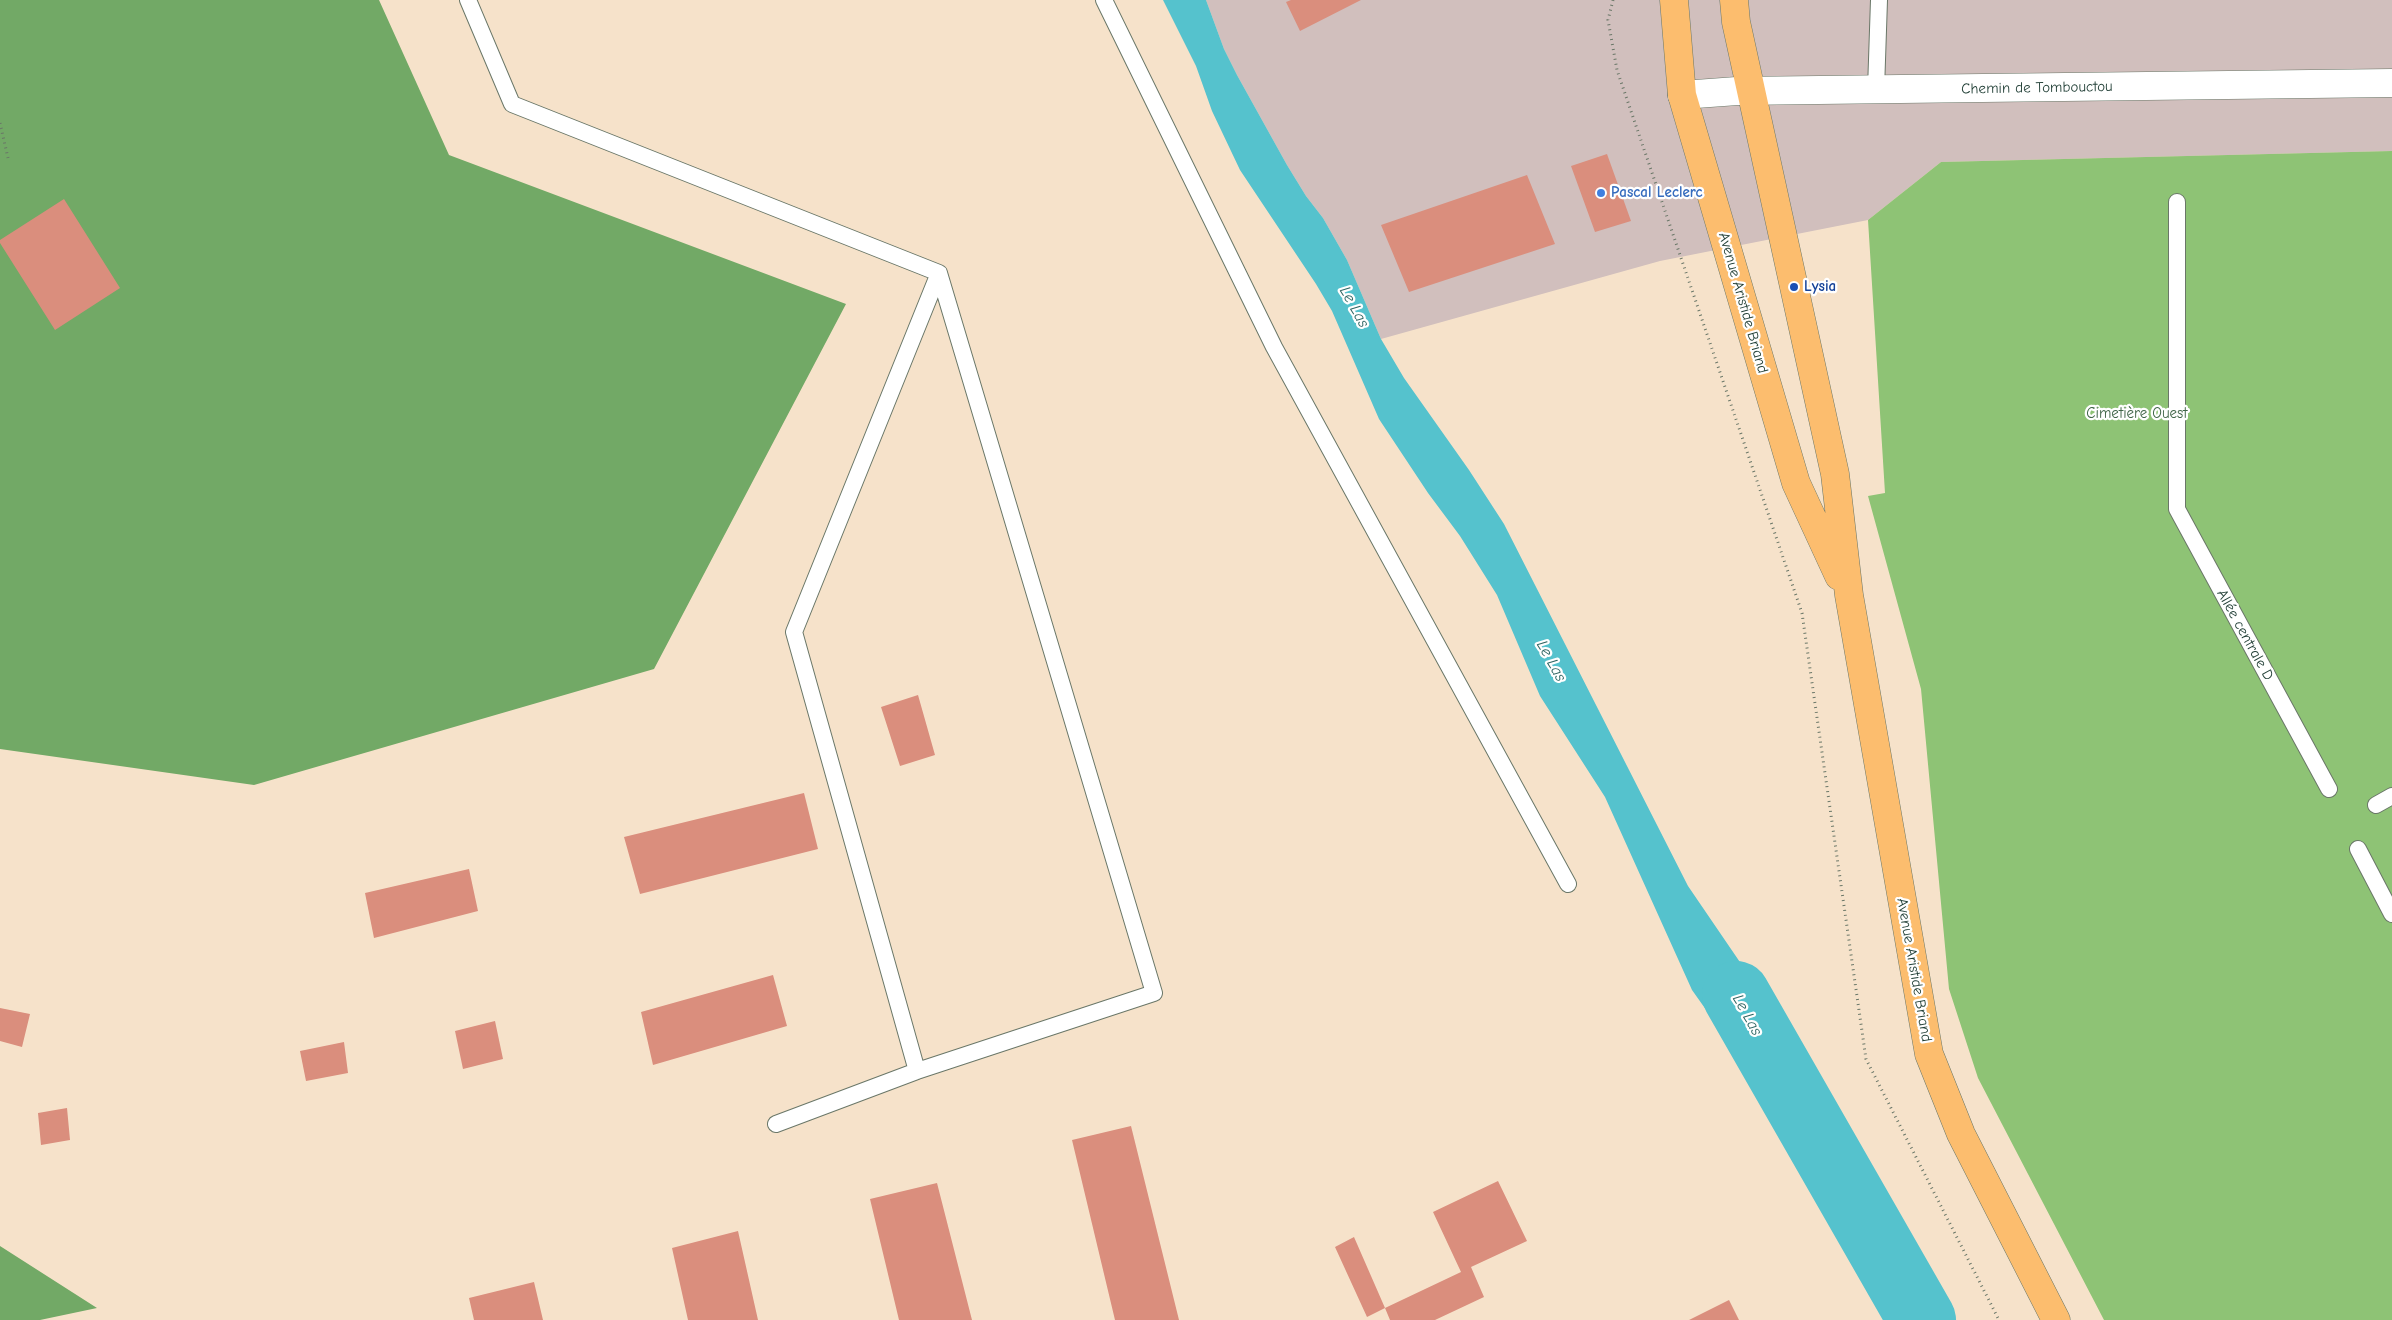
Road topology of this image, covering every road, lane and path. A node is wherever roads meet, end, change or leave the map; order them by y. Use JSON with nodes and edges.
{"nodes":[{"id":1,"x":468,"y":0,"type":"edge"},
{"id":2,"x":1104,"y":0,"type":"edge"},
{"id":3,"x":1613,"y":0,"type":"edge"},
{"id":4,"x":1674,"y":0,"type":"edge"},
{"id":5,"x":1734,"y":0,"type":"edge"},
{"id":6,"x":1879,"y":0,"type":"edge"},
{"id":7,"x":2392,"y":82,"type":"edge"},
{"id":8,"x":1876,"y":90,"type":"junction"},
{"id":9,"x":1751,"y":91,"type":"junction"},
{"id":10,"x":1682,"y":95,"type":"junction"},
{"id":11,"x":0,"y":123,"type":"edge"},
{"id":12,"x":8,"y":158,"type":"dead end"},
{"id":13,"x":2177,"y":202,"type":"dead end"},
{"id":14,"x":939,"y":273,"type":"junction"},
{"id":15,"x":1849,"y":595,"type":"junction"},
{"id":16,"x":2329,"y":789,"type":"dead end"},
{"id":17,"x":2392,"y":796,"type":"edge"},
{"id":18,"x":2376,"y":805,"type":"dead end"},
{"id":19,"x":2358,"y":849,"type":"dead end"},
{"id":20,"x":1568,"y":884,"type":"dead end"},
{"id":21,"x":2392,"y":914,"type":"edge"},
{"id":22,"x":917,"y":1071,"type":"junction"},
{"id":23,"x":776,"y":1124,"type":"dead end"},
{"id":24,"x":1999,"y":1320,"type":"edge"},
{"id":25,"x":2056,"y":1320,"type":"edge"}],
"edges":[{"from":1,"to":14,"type":"lane"},
{"from":2,"to":20,"type":"lane"},
{"from":3,"to":24,"type":"path"},
{"from":4,"to":10,"type":"main road","name":"Avenue Aristide Briand"},
{"from":5,"to":9,"type":"main road","name":"Avenue Aristide Briand"},
{"from":6,"to":8,"type":"lane"},
{"from":7,"to":8,"type":"street","name":"Chemin de Tombouctou"},
{"from":8,"to":9,"type":"street","name":"Chemin de Tombouctou"},
{"from":9,"to":10,"type":"street","name":"Chemin de Tombouctou"},
{"from":9,"to":15,"type":"main road","name":"Avenue Aristide Briand"},
{"from":10,"to":15,"type":"main road","name":"Avenue Aristide Briand"},
{"from":11,"to":12,"type":"path"},
{"from":13,"to":16,"type":"lane","name":"Allée centrale D"},
{"from":14,"to":22,"type":"lane"},
{"from":14,"to":22,"type":"lane"},
{"from":15,"to":25,"type":"main road","name":"Avenue Aristide Briand"},
{"from":17,"to":18,"type":"lane"},
{"from":19,"to":21,"type":"lane"},
{"from":22,"to":23,"type":"lane"}]}
